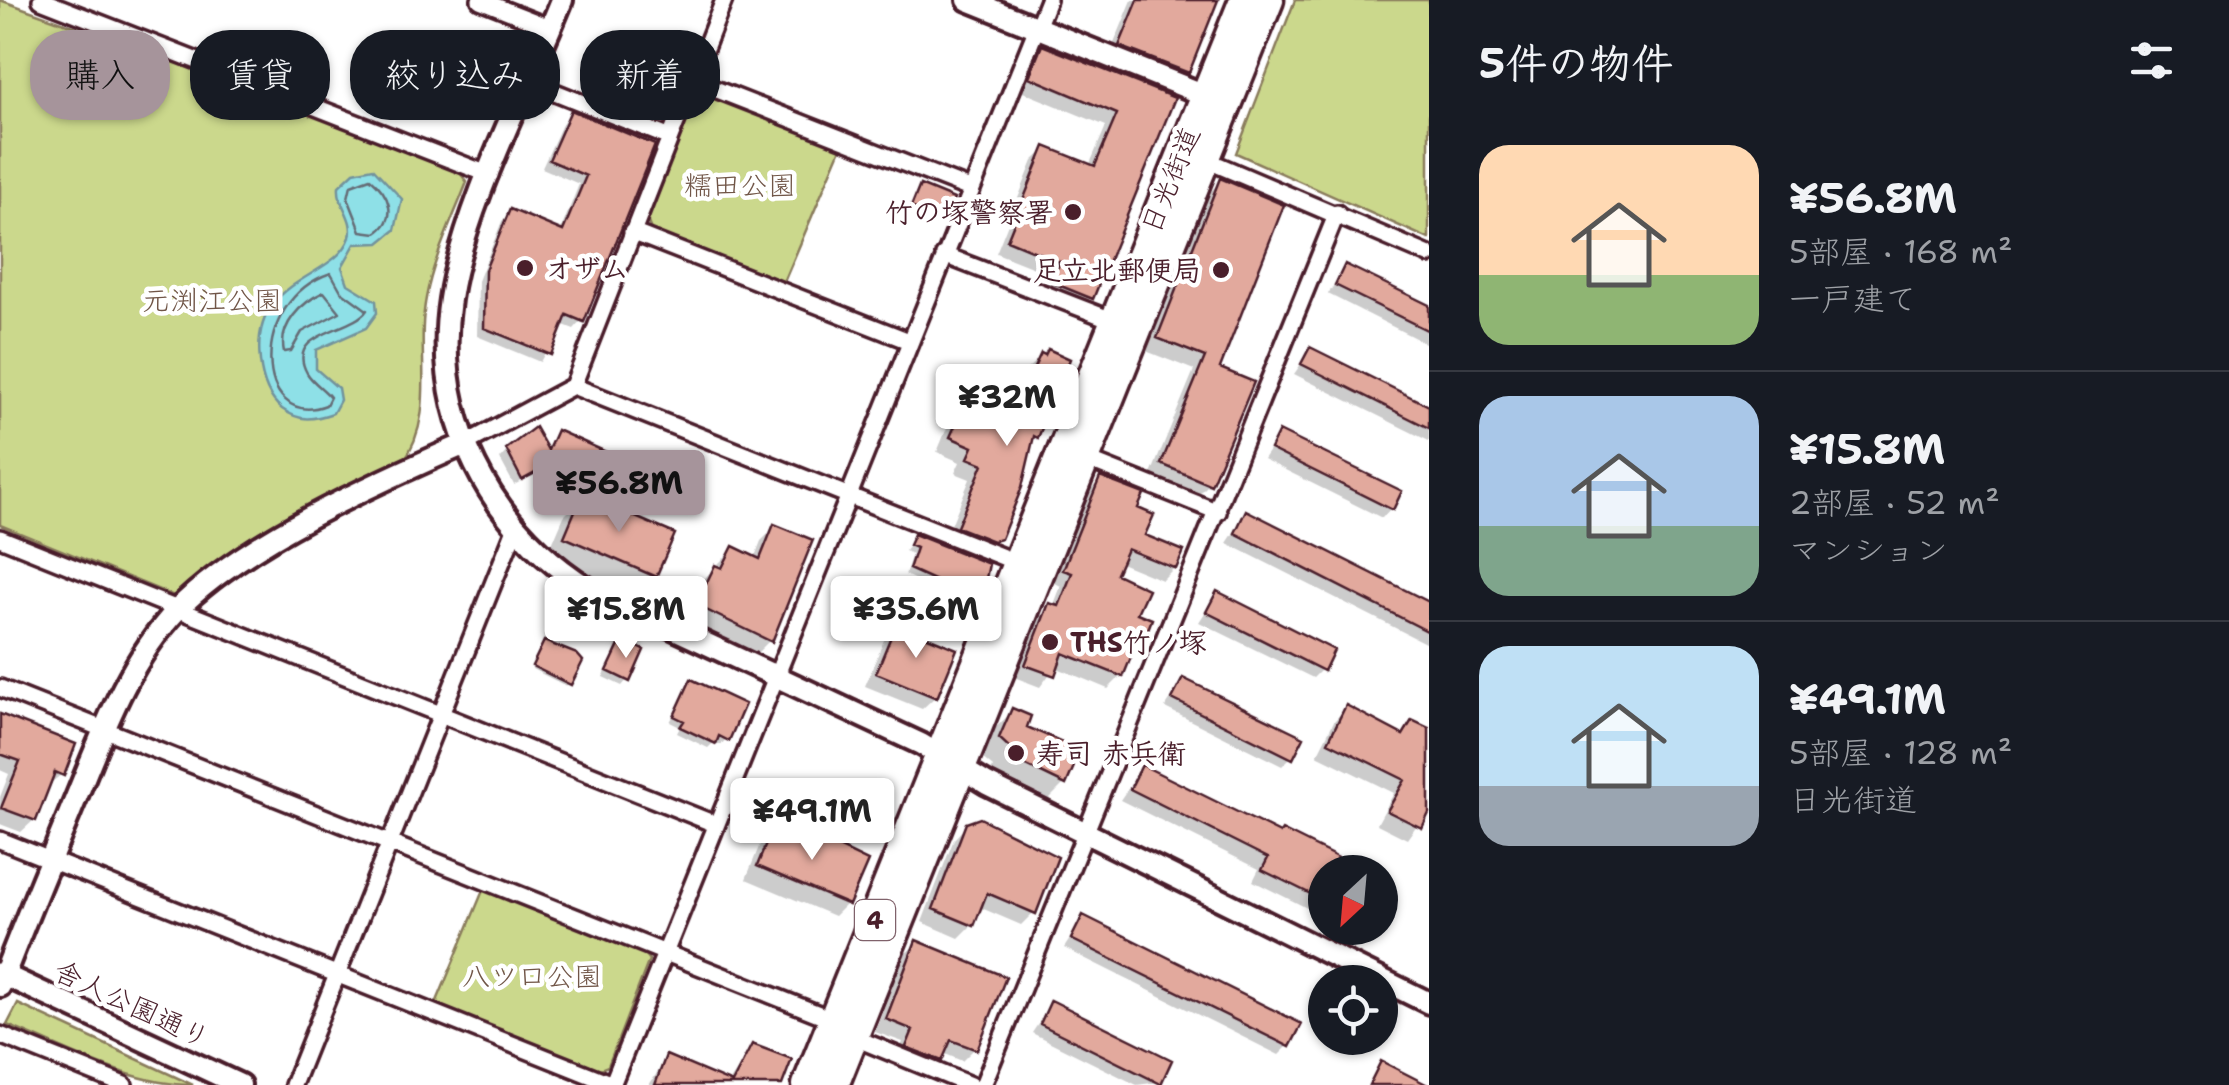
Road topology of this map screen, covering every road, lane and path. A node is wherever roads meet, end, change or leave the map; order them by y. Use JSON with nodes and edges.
{"nodes":[{"id":1,"x":480,"y":0,"type":"edge"},
{"id":2,"x":562,"y":0,"type":"edge"},
{"id":3,"x":724,"y":0,"type":"edge"},
{"id":4,"x":968,"y":0,"type":"edge"},
{"id":5,"x":1048,"y":0,"type":"edge"},
{"id":6,"x":1244,"y":0,"type":"edge"},
{"id":7,"x":1269,"y":0,"type":"edge"},
{"id":8,"x":51,"y":2,"type":"edge"},
{"id":9,"x":550,"y":28,"type":"joint"},
{"id":10,"x":1036,"y":28,"type":"junction"},
{"id":11,"x":712,"y":30,"type":"edge"},
{"id":12,"x":720,"y":91,"type":"edge"},
{"id":13,"x":560,"y":94,"type":"edge"},
{"id":14,"x":1205,"y":94,"type":"junction"},
{"id":15,"x":514,"y":120,"type":"edge"},
{"id":16,"x":675,"y":120,"type":"edge"},
{"id":17,"x":668,"y":136,"type":"junction"},
{"id":18,"x":1204,"y":159,"type":"junction"},
{"id":19,"x":490,"y":175,"type":"junction"},
{"id":20,"x":970,"y":189,"type":"junction"},
{"id":21,"x":1337,"y":213,"type":"junction"},
{"id":22,"x":632,"y":232,"type":"junction"},
{"id":23,"x":1429,"y":254,"type":"edge"},
{"id":24,"x":944,"y":255,"type":"junction"},
{"id":25,"x":1124,"y":326,"type":"junction"},
{"id":26,"x":909,"y":341,"type":"junction"},
{"id":27,"x":574,"y":386,"type":"junction"},
{"id":28,"x":465,"y":444,"type":"junction"},
{"id":29,"x":1083,"y":458,"type":"junction"},
{"id":30,"x":848,"y":494,"type":"junction"},
{"id":31,"x":1218,"y":512,"type":"junction"},
{"id":32,"x":515,"y":529,"type":"junction"},
{"id":33,"x":0,"y":538,"type":"edge"},
{"id":34,"x":1018,"y":563,"type":"junction"},
{"id":35,"x":179,"y":609,"type":"junction"},
{"id":36,"x":775,"y":677,"type":"junction"},
{"id":37,"x":0,"y":688,"type":"edge"},
{"id":38,"x":440,"y":717,"type":"junction"},
{"id":39,"x":104,"y":730,"type":"junction"},
{"id":40,"x":951,"y":762,"type":"junction"},
{"id":41,"x":714,"y":824,"type":"junction"},
{"id":42,"x":1088,"y":834,"type":"junction"},
{"id":43,"x":0,"y":840,"type":"edge"},
{"id":44,"x":390,"y":843,"type":"junction"},
{"id":45,"x":51,"y":860,"type":"junction"},
{"id":46,"x":664,"y":951,"type":"junction"},
{"id":47,"x":337,"y":974,"type":"junction"},
{"id":48,"x":1,"y":978,"type":"edge"},
{"id":49,"x":1429,"y":1003,"type":"edge"},
{"id":50,"x":843,"y":1029,"type":"junction"},
{"id":51,"x":0,"y":1035,"type":"edge"},
{"id":52,"x":124,"y":1085,"type":"edge"},
{"id":53,"x":240,"y":1085,"type":"edge"},
{"id":54,"x":293,"y":1085,"type":"edge"},
{"id":55,"x":612,"y":1085,"type":"edge"},
{"id":56,"x":807,"y":1085,"type":"edge"},
{"id":57,"x":834,"y":1085,"type":"edge"},
{"id":58,"x":970,"y":1085,"type":"edge"},
{"id":59,"x":983,"y":1085,"type":"edge"}],
"edges":[{"from":1,"to":9,"type":"street"},
{"from":2,"to":9,"type":"street"},
{"from":3,"to":11,"type":"street"},
{"from":4,"to":10,"type":"street"},
{"from":5,"to":10,"type":"street"},
{"from":6,"to":14,"type":"highway","name":"日光街道","number":"4"},
{"from":7,"to":18,"type":"highway","name":"日光街道","number":"4"},
{"from":8,"to":19,"type":"street"},
{"from":10,"to":14,"type":"street"},
{"from":10,"to":20,"type":"street"},
{"from":12,"to":20,"type":"street"},
{"from":13,"to":17,"type":"street"},
{"from":14,"to":25,"type":"highway","name":"日光街道","number":"4"},
{"from":15,"to":19,"type":"street"},
{"from":16,"to":17,"type":"street"},
{"from":17,"to":22,"type":"street"},
{"from":18,"to":21,"type":"street"},
{"from":18,"to":25,"type":"highway","name":"日光街道","number":"4"},
{"from":19,"to":28,"type":"street"},
{"from":20,"to":24,"type":"street"},
{"from":21,"to":23,"type":"street"},
{"from":21,"to":31,"type":"street"},
{"from":22,"to":26,"type":"street"},
{"from":22,"to":27,"type":"street"},
{"from":24,"to":25,"type":"street"},
{"from":24,"to":26,"type":"street"},
{"from":25,"to":29,"type":"highway","name":"日光街道","number":"4"},
{"from":25,"to":34,"type":"highway","name":"日光街道","number":"4"},
{"from":26,"to":30,"type":"street"},
{"from":27,"to":28,"type":"street"},
{"from":27,"to":30,"type":"street"},
{"from":28,"to":32,"type":"street"},
{"from":28,"to":35,"type":"street"},
{"from":29,"to":31,"type":"street"},
{"from":29,"to":40,"type":"highway","name":"日光街道","number":"4"},
{"from":30,"to":34,"type":"street"},
{"from":30,"to":36,"type":"street"},
{"from":31,"to":42,"type":"street"},
{"from":32,"to":36,"type":"street"},
{"from":32,"to":38,"type":"street"},
{"from":33,"to":35,"type":"street"},
{"from":34,"to":40,"type":"highway","name":"日光街道","number":"4"},
{"from":35,"to":38,"type":"street"},
{"from":35,"to":39,"type":"street"},
{"from":36,"to":40,"type":"street"},
{"from":36,"to":41,"type":"street"},
{"from":37,"to":39,"type":"street"},
{"from":38,"to":41,"type":"street"},
{"from":38,"to":44,"type":"street"},
{"from":39,"to":44,"type":"street"},
{"from":39,"to":45,"type":"street"},
{"from":40,"to":42,"type":"street"},
{"from":40,"to":50,"type":"highway","name":"日光街道","number":"4"},
{"from":41,"to":46,"type":"street"},
{"from":42,"to":49,"type":"street"},
{"from":42,"to":59,"type":"street"},
{"from":43,"to":45,"type":"street"},
{"from":44,"to":46,"type":"street"},
{"from":44,"to":47,"type":"street"},
{"from":45,"to":47,"type":"street"},
{"from":45,"to":48,"type":"street"},
{"from":46,"to":50,"type":"street"},
{"from":46,"to":55,"type":"street"},
{"from":47,"to":54,"type":"street"},
{"from":47,"to":55,"type":"street"},
{"from":48,"to":53,"type":"street","name":"舎人公園通り"},
{"from":50,"to":56,"type":"highway","name":"日光街道","number":"4"},
{"from":50,"to":57,"type":"highway","name":"日光街道","number":"4"},
{"from":50,"to":58,"type":"street"},
{"from":51,"to":52,"type":"street"}]}
